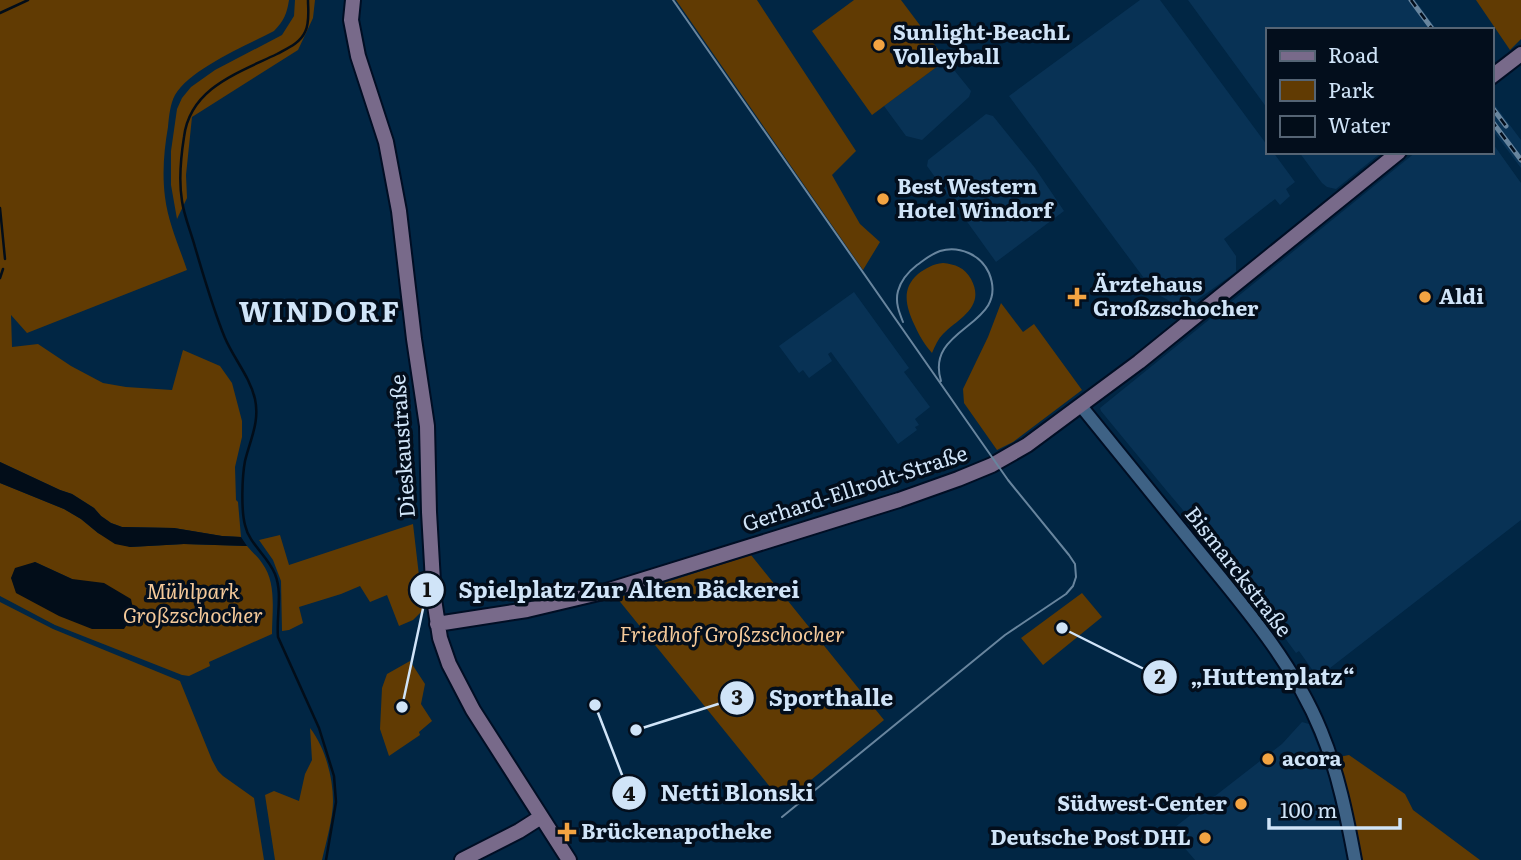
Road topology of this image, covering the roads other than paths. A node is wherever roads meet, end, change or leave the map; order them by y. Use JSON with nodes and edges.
{"nodes":[{"id":1,"x":353,"y":0,"type":"edge"},
{"id":2,"x":1521,"y":54,"type":"edge"},
{"id":3,"x":1493,"y":75,"type":"edge"},
{"id":4,"x":1397,"y":154,"type":"edge"},
{"id":5,"x":1081,"y":406,"type":"junction"},
{"id":6,"x":437,"y":624,"type":"junction"},
{"id":7,"x":541,"y":817,"type":"junction"},
{"id":8,"x":462,"y":860,"type":"edge"},
{"id":9,"x":569,"y":860,"type":"edge"},
{"id":10,"x":1355,"y":860,"type":"edge"}],
"edges":[{"from":1,"to":6,"type":"main road","name":"Dieskaustraße"},
{"from":2,"to":3,"type":"main road"},
{"from":4,"to":5,"type":"main road","name":"Gerhard-Ellrodt-Straße"},
{"from":5,"to":6,"type":"main road","name":"Gerhard-Ellrodt-Straße"},
{"from":5,"to":10,"type":"street","name":"Bismarckstraße"},
{"from":6,"to":7,"type":"main road","name":"Dieskaustraße"},
{"from":7,"to":8,"type":"main road"},
{"from":7,"to":9,"type":"main road","name":"Dieskaustraße"}]}
